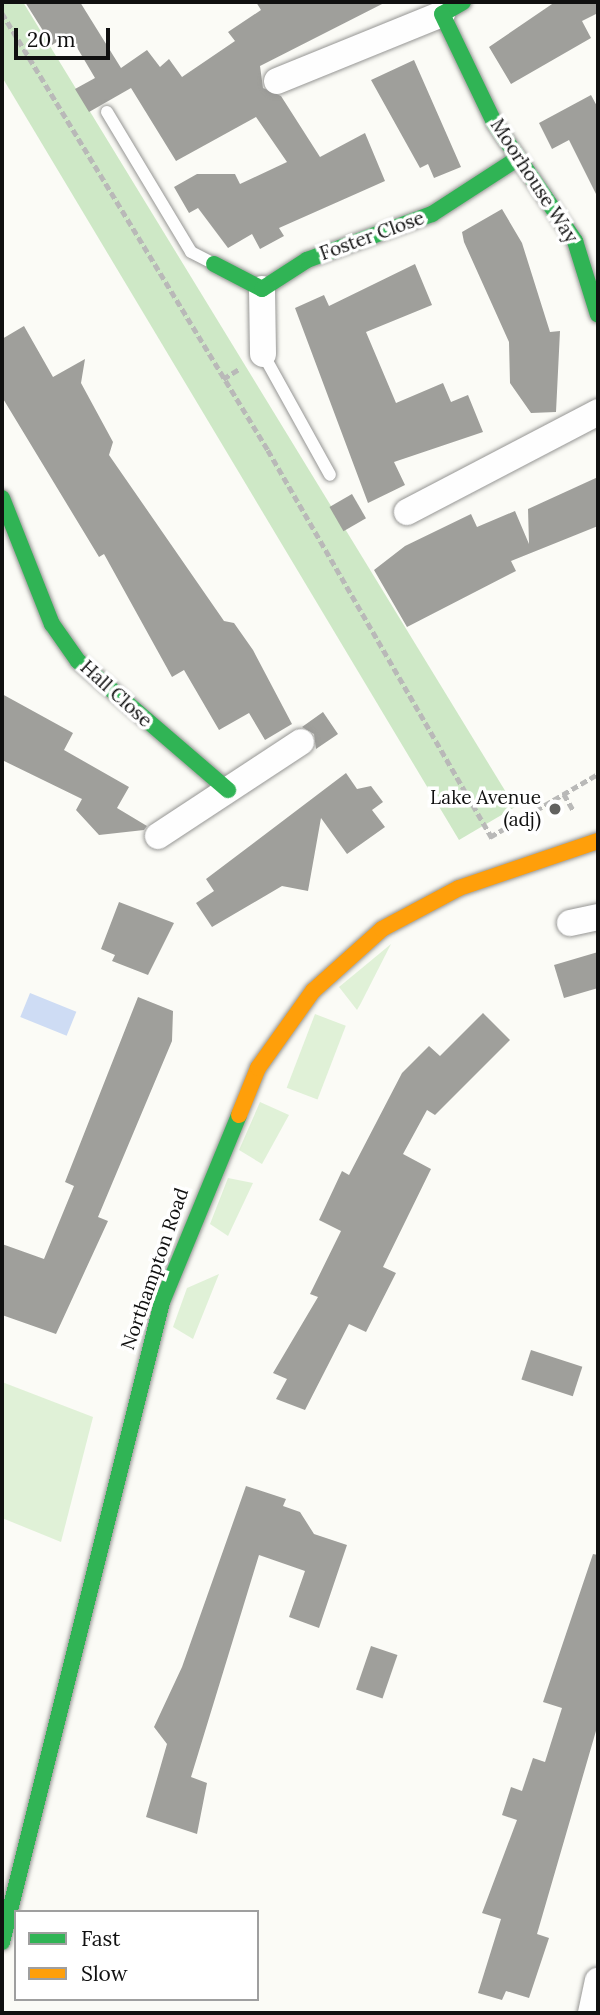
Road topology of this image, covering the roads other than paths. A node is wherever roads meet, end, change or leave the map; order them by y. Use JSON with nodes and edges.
{"nodes":[{"id":1,"x":452,"y":8,"type":"edge"},
{"id":2,"x":277,"y":81,"type":"dead end"},
{"id":3,"x":107,"y":112,"type":"dead end"},
{"id":4,"x":517,"y":159,"type":"junction"},
{"id":5,"x":214,"y":264,"type":"joint"},
{"id":6,"x":262,"y":289,"type":"junction"},
{"id":7,"x":598,"y":315,"type":"edge"},
{"id":8,"x":263,"y":354,"type":"joint"},
{"id":9,"x":598,"y":412,"type":"edge"},
{"id":10,"x":330,"y":475,"type":"dead end"},
{"id":11,"x":2,"y":498,"type":"edge"},
{"id":12,"x":407,"y":512,"type":"dead end"},
{"id":13,"x":301,"y":742,"type":"dead end"},
{"id":14,"x":228,"y":790,"type":"junction"},
{"id":15,"x":158,"y":836,"type":"dead end"},
{"id":16,"x":598,"y":841,"type":"edge"},
{"id":17,"x":598,"y":917,"type":"edge"},
{"id":18,"x":570,"y":923,"type":"dead end"},
{"id":19,"x":2,"y":1942,"type":"edge"},
{"id":20,"x":598,"y":1984,"type":"edge"},
{"id":21,"x":591,"y":2013,"type":"edge"}],
"edges":[{"from":1,"to":2,"type":"street","name":"Moorhouse Way"},
{"from":1,"to":4,"type":"main road","name":"Moorhouse Way"},
{"from":3,"to":5,"type":"lane"},
{"from":4,"to":6,"type":"main road","name":"Foster Close"},
{"from":4,"to":7,"type":"main road","name":"Moorhouse Way"},
{"from":5,"to":6,"type":"main road"},
{"from":6,"to":8,"type":"street"},
{"from":8,"to":10,"type":"lane"},
{"from":9,"to":12,"type":"street"},
{"from":11,"to":14,"type":"main road","name":"Hall Close"},
{"from":13,"to":14,"type":"street"},
{"from":14,"to":15,"type":"street"},
{"from":16,"to":19,"type":"main road","name":"Northampton Road"},
{"from":17,"to":18,"type":"street"},
{"from":20,"to":21,"type":"street"}]}
